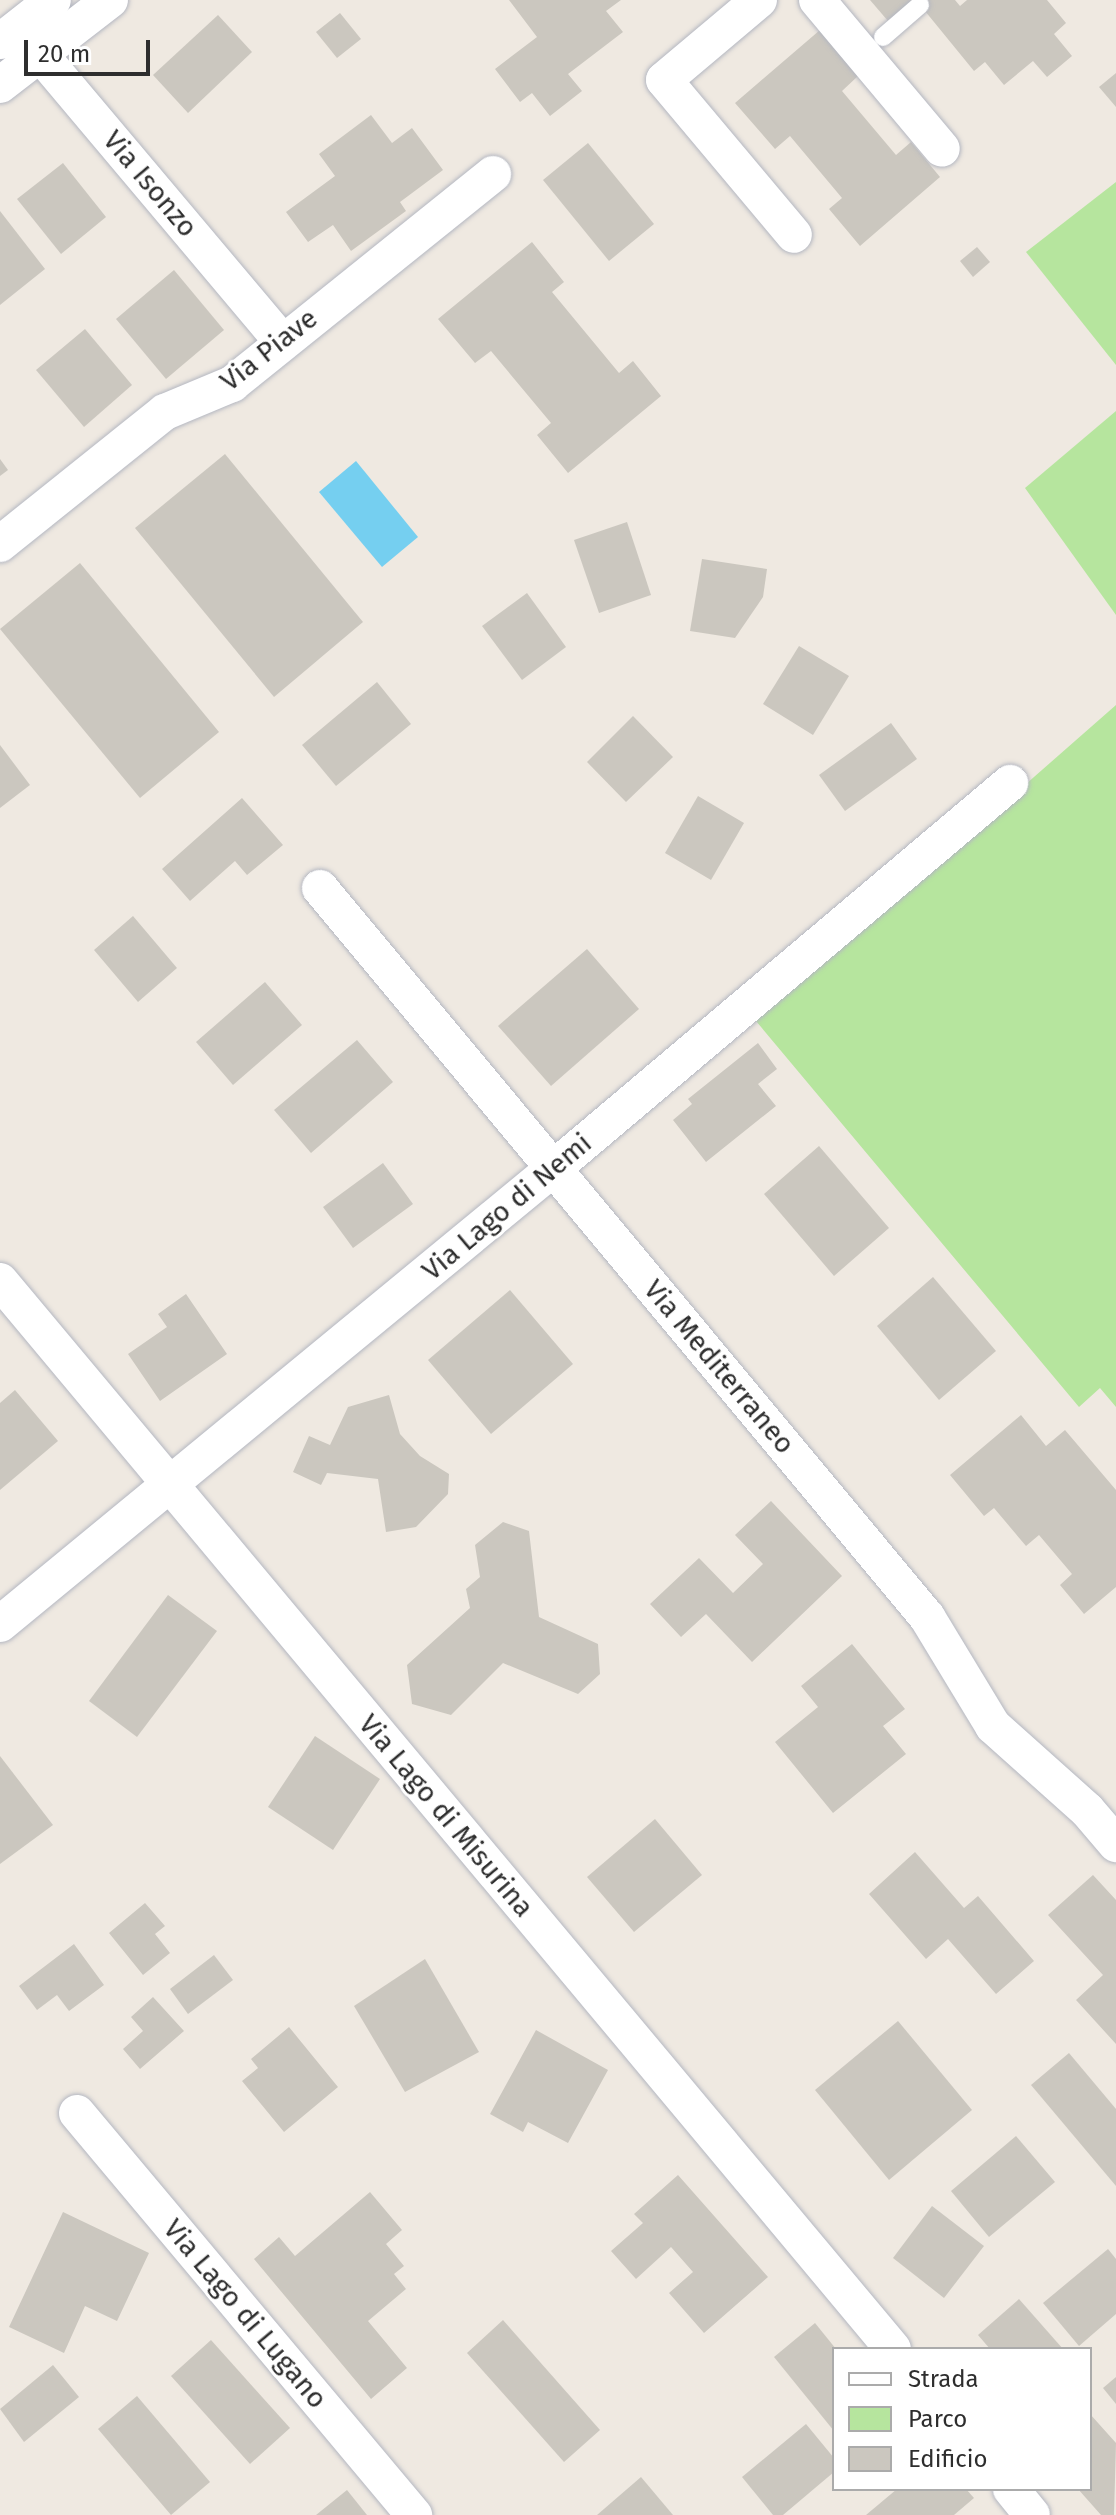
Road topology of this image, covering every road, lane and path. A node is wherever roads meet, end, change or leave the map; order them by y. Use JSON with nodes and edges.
{"nodes":[{"id":1,"x":53,"y":0,"type":"edge"},
{"id":2,"x":110,"y":0,"type":"edge"},
{"id":3,"x":759,"y":0,"type":"edge"},
{"id":4,"x":817,"y":0,"type":"edge"},
{"id":5,"x":920,"y":5,"type":"dead end"},
{"id":6,"x":721,"y":12,"type":"edge"},
{"id":7,"x":883,"y":37,"type":"dead end"},
{"id":8,"x":19,"y":41,"type":"edge"},
{"id":9,"x":0,"y":85,"type":"edge"},
{"id":10,"x":942,"y":149,"type":"dead end"},
{"id":11,"x":493,"y":174,"type":"dead end"},
{"id":12,"x":794,"y":235,"type":"dead end"},
{"id":13,"x":282,"y":341,"type":"junction"},
{"id":14,"x":0,"y":544,"type":"edge"},
{"id":15,"x":1010,"y":783,"type":"dead end"},
{"id":16,"x":320,"y":888,"type":"dead end"},
{"id":17,"x":554,"y":1168,"type":"junction"},
{"id":18,"x":0,"y":1281,"type":"edge"},
{"id":19,"x":169,"y":1486,"type":"junction"},
{"id":20,"x":0,"y":1624,"type":"edge"},
{"id":21,"x":1116,"y":1844,"type":"edge"},
{"id":22,"x":77,"y":2113,"type":"dead end"},
{"id":23,"x":891,"y":2347,"type":"edge"},
{"id":24,"x":1013,"y":2491,"type":"edge"},
{"id":25,"x":414,"y":2515,"type":"edge"},
{"id":26,"x":1032,"y":2515,"type":"edge"}],
"edges":[{"from":1,"to":8,"type":"street"},
{"from":2,"to":8,"type":"street"},
{"from":3,"to":6,"type":"street"},
{"from":4,"to":10,"type":"street"},
{"from":5,"to":7,"type":"lane"},
{"from":6,"to":12,"type":"street"},
{"from":8,"to":9,"type":"street"},
{"from":8,"to":13,"type":"street","name":"Via Isonzo"},
{"from":11,"to":13,"type":"street","name":"Via Piave"},
{"from":13,"to":14,"type":"street","name":"Via Piave"},
{"from":15,"to":17,"type":"street","name":"Via Lago di Nemi"},
{"from":16,"to":17,"type":"street","name":"Via Mediterraneo"},
{"from":17,"to":19,"type":"street","name":"Via Lago di Nemi"},
{"from":17,"to":21,"type":"street","name":"Via Mediterraneo"},
{"from":18,"to":19,"type":"street","name":"Via Lago di Misurina"},
{"from":19,"to":20,"type":"street","name":"Via Lago di Nemi"},
{"from":19,"to":23,"type":"street","name":"Via Lago di Misurina"},
{"from":22,"to":25,"type":"street","name":"Via Lago di Lugano"},
{"from":24,"to":26,"type":"street"}]}
